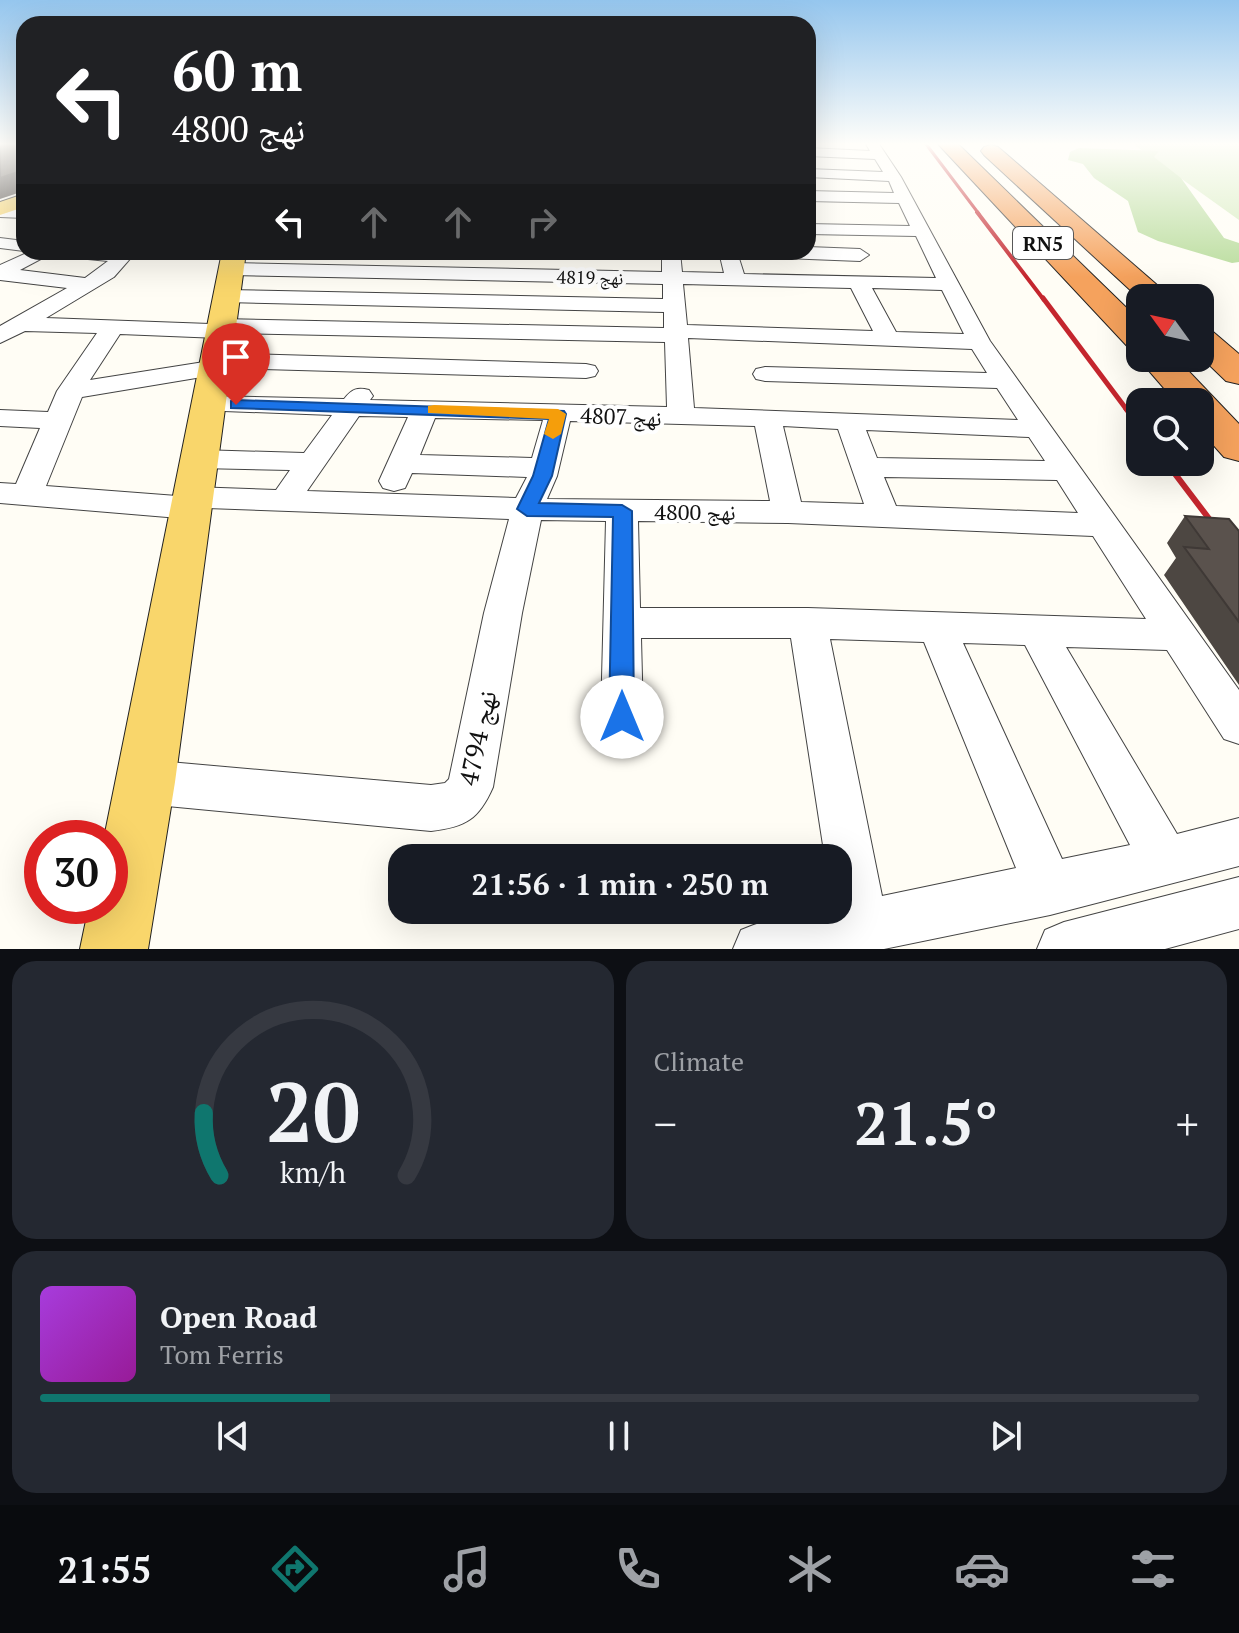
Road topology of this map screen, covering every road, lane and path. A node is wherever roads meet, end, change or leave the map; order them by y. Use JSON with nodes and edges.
{"nodes":[{"id":1,"x":899,"y":188,"type":"edge"},
{"id":2,"x":991,"y":188,"type":"edge"},
{"id":3,"x":1034,"y":188,"type":"edge"},
{"id":4,"x":816,"y":196,"type":"edge"},
{"id":5,"x":905,"y":198,"type":"junction"},
{"id":6,"x":816,"y":229,"type":"edge"},
{"id":7,"x":846,"y":230,"type":"junction"},
{"id":8,"x":920,"y":231,"type":"junction"},
{"id":9,"x":816,"y":254,"type":"edge"},
{"id":10,"x":860,"y":255,"type":"junction"},
{"id":11,"x":28,"y":260,"type":"edge"},
{"id":12,"x":121,"y":260,"type":"edge"},
{"id":13,"x":355,"y":260,"type":"edge"},
{"id":14,"x":411,"y":260,"type":"edge"},
{"id":15,"x":498,"y":260,"type":"edge"},
{"id":16,"x":557,"y":260,"type":"edge"},
{"id":17,"x":672,"y":260,"type":"edge"},
{"id":18,"x":730,"y":260,"type":"edge"},
{"id":19,"x":786,"y":260,"type":"edge"},
{"id":20,"x":0,"y":273,"type":"edge"},
{"id":21,"x":400,"y":274,"type":"junction"},
{"id":22,"x":493,"y":276,"type":"junction"},
{"id":23,"x":550,"y":276,"type":"junction"},
{"id":24,"x":674,"y":278,"type":"junction"},
{"id":25,"x":736,"y":279,"type":"junction"},
{"id":26,"x":793,"y":280,"type":"junction"},
{"id":27,"x":867,"y":282,"type":"junction"},
{"id":28,"x":87,"y":284,"type":"junction"},
{"id":29,"x":948,"y":284,"type":"junction"},
{"id":30,"x":1141,"y":284,"type":"edge"},
{"id":31,"x":447,"y":301,"type":"junction"},
{"id":32,"x":545,"y":302,"type":"junction"},
{"id":33,"x":675,"y":306,"type":"junction"},
{"id":34,"x":0,"y":308,"type":"edge"},
{"id":35,"x":39,"y":312,"type":"junction"},
{"id":36,"x":222,"y":318,"type":"edge"},
{"id":37,"x":1126,"y":326,"type":"edge"},
{"id":38,"x":113,"y":328,"type":"junction"},
{"id":39,"x":9,"y":330,"type":"edge"},
{"id":40,"x":498,"y":331,"type":"junction"},
{"id":41,"x":419,"y":332,"type":"junction"},
{"id":42,"x":539,"y":332,"type":"junction"},
{"id":43,"x":590,"y":333,"type":"junction"},
{"id":44,"x":677,"y":333,"type":"junction"},
{"id":45,"x":755,"y":335,"type":"junction"},
{"id":46,"x":888,"y":338,"type":"junction"},
{"id":47,"x":979,"y":342,"type":"junction"},
{"id":48,"x":1214,"y":351,"type":"edge"},
{"id":49,"x":383,"y":365,"type":"junction"},
{"id":50,"x":500,"y":368,"type":"junction"},
{"id":51,"x":586,"y":371,"type":"junction"},
{"id":52,"x":1169,"y":372,"type":"edge"},
{"id":53,"x":1239,"y":373,"type":"edge"},
{"id":54,"x":765,"y":374,"type":"junction"},
{"id":55,"x":1004,"y":381,"type":"junction"},
{"id":56,"x":1183,"y":388,"type":"edge"},
{"id":57,"x":70,"y":391,"type":"junction"},
{"id":58,"x":351,"y":408,"type":"junction"},
{"id":59,"x":425,"y":409,"type":"junction"},
{"id":60,"x":499,"y":411,"type":"junction"},
{"id":61,"x":576,"y":414,"type":"junction"},
{"id":62,"x":681,"y":417,"type":"junction"},
{"id":63,"x":0,"y":418,"type":"edge"},
{"id":64,"x":772,"y":418,"type":"junction"},
{"id":65,"x":57,"y":421,"type":"junction"},
{"id":66,"x":1214,"y":421,"type":"edge"},
{"id":67,"x":849,"y":422,"type":"junction"},
{"id":68,"x":1035,"y":429,"type":"junction"},
{"id":69,"x":1239,"y":448,"type":"edge"},
{"id":70,"x":312,"y":462,"type":"junction"},
{"id":71,"x":401,"y":464,"type":"junction"},
{"id":72,"x":867,"y":467,"type":"junction"},
{"id":73,"x":544,"y":468,"type":"junction"},
{"id":74,"x":1065,"y":471,"type":"junction"},
{"id":75,"x":194,"y":488,"type":"junction"},
{"id":76,"x":13,"y":494,"type":"edge"},
{"id":77,"x":284,"y":501,"type":"junction"},
{"id":78,"x":383,"y":504,"type":"junction"},
{"id":79,"x":527,"y":509,"type":"junction"},
{"id":80,"x":622,"y":511,"type":"junction"},
{"id":81,"x":788,"y":512,"type":"junction"},
{"id":82,"x":884,"y":517,"type":"junction"},
{"id":83,"x":1101,"y":525,"type":"junction"},
{"id":84,"x":621,"y":623,"type":"junction"},
{"id":85,"x":808,"y":623,"type":"junction"},
{"id":86,"x":937,"y":628,"type":"junction"},
{"id":87,"x":1037,"y":631,"type":"junction"},
{"id":88,"x":1176,"y":635,"type":"junction"},
{"id":89,"x":622,"y":717,"type":"dead end"},
{"id":90,"x":1239,"y":725,"type":"edge"},
{"id":91,"x":146,"y":782,"type":"junction"},
{"id":92,"x":1239,"y":842,"type":"edge"},
{"id":93,"x":1166,"y":862,"type":"junction"},
{"id":94,"x":1050,"y":889,"type":"junction"},
{"id":95,"x":1239,"y":903,"type":"edge"},
{"id":96,"x":862,"y":928,"type":"junction"},
{"id":97,"x":114,"y":949,"type":"edge"},
{"id":98,"x":760,"y":949,"type":"edge"},
{"id":99,"x":1064,"y":949,"type":"edge"}],
"edges":[{"from":1,"to":5,"type":"street"},
{"from":2,"to":37,"type":"highway","number":"RN5"},
{"from":3,"to":30,"type":"highway","number":"RN5"},
{"from":4,"to":5,"type":"street"},
{"from":5,"to":8,"type":"street"},
{"from":6,"to":7,"type":"street"},
{"from":7,"to":8,"type":"street"},
{"from":7,"to":10,"type":"street"},
{"from":8,"to":29,"type":"street"},
{"from":9,"to":10,"type":"street"},
{"from":10,"to":27,"type":"street"},
{"from":11,"to":20,"type":"street"},
{"from":12,"to":28,"type":"street"},
{"from":13,"to":21,"type":"street","name":"نهج 4819"},
{"from":13,"to":36,"type":"street","name":"نهج 4819"},
{"from":14,"to":21,"type":"street"},
{"from":15,"to":22,"type":"street"},
{"from":16,"to":23,"type":"street"},
{"from":17,"to":24,"type":"street"},
{"from":18,"to":25,"type":"street"},
{"from":19,"to":26,"type":"street"},
{"from":20,"to":28,"type":"street"},
{"from":21,"to":22,"type":"street","name":"نهج 4819"},
{"from":22,"to":23,"type":"street","name":"نهج 4819"},
{"from":23,"to":24,"type":"street","name":"نهج 4819"},
{"from":23,"to":32,"type":"street"},
{"from":24,"to":25,"type":"street","name":"نهج 4819"},
{"from":24,"to":33,"type":"street"},
{"from":25,"to":26,"type":"street","name":"نهج 4819"},
{"from":26,"to":27,"type":"street","name":"نهج 4819"},
{"from":27,"to":29,"type":"street","name":"نهج 4819"},
{"from":27,"to":46,"type":"street"},
{"from":28,"to":35,"type":"street"},
{"from":29,"to":47,"type":"street"},
{"from":31,"to":32,"type":"street"},
{"from":31,"to":36,"type":"street"},
{"from":31,"to":41,"type":"street"},
{"from":32,"to":33,"type":"street"},
{"from":32,"to":42,"type":"street"},
{"from":33,"to":44,"type":"street"},
{"from":34,"to":35,"type":"street"},
{"from":35,"to":39,"type":"street"},
{"from":36,"to":38,"type":"street"},
{"from":36,"to":41,"type":"street"},
{"from":36,"to":49,"type":"street"},
{"from":36,"to":57,"type":"street"},
{"from":36,"to":58,"type":"street","name":"نهج 4807"},
{"from":36,"to":75,"type":"main road"},
{"from":38,"to":39,"type":"street"},
{"from":38,"to":57,"type":"street"},
{"from":40,"to":41,"type":"street"},
{"from":40,"to":42,"type":"street"},
{"from":40,"to":50,"type":"street"},
{"from":41,"to":49,"type":"street"},
{"from":42,"to":43,"type":"street"},
{"from":43,"to":44,"type":"street"},
{"from":43,"to":51,"type":"street"},
{"from":44,"to":45,"type":"street"},
{"from":44,"to":62,"type":"street"},
{"from":45,"to":46,"type":"street"},
{"from":45,"to":54,"type":"street"},
{"from":46,"to":47,"type":"street"},
{"from":47,"to":55,"type":"street"},
{"from":48,"to":53,"type":"highway"},
{"from":49,"to":50,"type":"street"},
{"from":49,"to":58,"type":"street"},
{"from":50,"to":51,"type":"street"},
{"from":50,"to":60,"type":"street"},
{"from":51,"to":61,"type":"street"},
{"from":52,"to":56,"type":"highway"},
{"from":54,"to":55,"type":"street"},
{"from":54,"to":64,"type":"street"},
{"from":55,"to":68,"type":"street"},
{"from":57,"to":65,"type":"street"},
{"from":58,"to":59,"type":"street","name":"نهج 4807"},
{"from":58,"to":70,"type":"street"},
{"from":59,"to":60,"type":"street","name":"نهج 4807"},
{"from":59,"to":71,"type":"street"},
{"from":60,"to":61,"type":"street","name":"نهج 4807"},
{"from":61,"to":62,"type":"street","name":"نهج 4807"},
{"from":61,"to":73,"type":"street","name":"نهج 4794"},
{"from":62,"to":64,"type":"street","name":"نهج 4807"},
{"from":63,"to":65,"type":"street"},
{"from":64,"to":67,"type":"street","name":"نهج 4807"},
{"from":64,"to":81,"type":"street"},
{"from":65,"to":76,"type":"street"},
{"from":66,"to":69,"type":"highway"},
{"from":67,"to":68,"type":"street","name":"نهج 4807"},
{"from":67,"to":72,"type":"street"},
{"from":68,"to":74,"type":"street"},
{"from":70,"to":75,"type":"street"},
{"from":70,"to":77,"type":"street"},
{"from":71,"to":73,"type":"street"},
{"from":71,"to":78,"type":"street"},
{"from":72,"to":74,"type":"street"},
{"from":72,"to":82,"type":"street"},
{"from":73,"to":79,"type":"street","name":"نهج 4794"},
{"from":74,"to":83,"type":"street"},
{"from":75,"to":76,"type":"street"},
{"from":75,"to":77,"type":"street","name":"نهج 4800"},
{"from":75,"to":91,"type":"main road"},
{"from":77,"to":78,"type":"street","name":"نهج 4800"},
{"from":78,"to":79,"type":"street","name":"نهج 4800"},
{"from":79,"to":80,"type":"street","name":"نهج 4800"},
{"from":79,"to":91,"type":"street","name":"نهج 4794"},
{"from":80,"to":81,"type":"street","name":"نهج 4800"},
{"from":80,"to":84,"type":"street"},
{"from":81,"to":82,"type":"street","name":"نهج 4800"},
{"from":82,"to":83,"type":"street","name":"نهج 4800"},
{"from":83,"to":88,"type":"street"},
{"from":84,"to":85,"type":"street"},
{"from":84,"to":89,"type":"street"},
{"from":85,"to":86,"type":"street"},
{"from":85,"to":96,"type":"street"},
{"from":86,"to":87,"type":"street"},
{"from":86,"to":94,"type":"street"},
{"from":87,"to":88,"type":"street"},
{"from":87,"to":93,"type":"street"},
{"from":88,"to":90,"type":"street"},
{"from":91,"to":97,"type":"main road"},
{"from":92,"to":93,"type":"street"},
{"from":93,"to":94,"type":"street"},
{"from":94,"to":96,"type":"street"},
{"from":95,"to":99,"type":"street"},
{"from":96,"to":98,"type":"street"}]}
